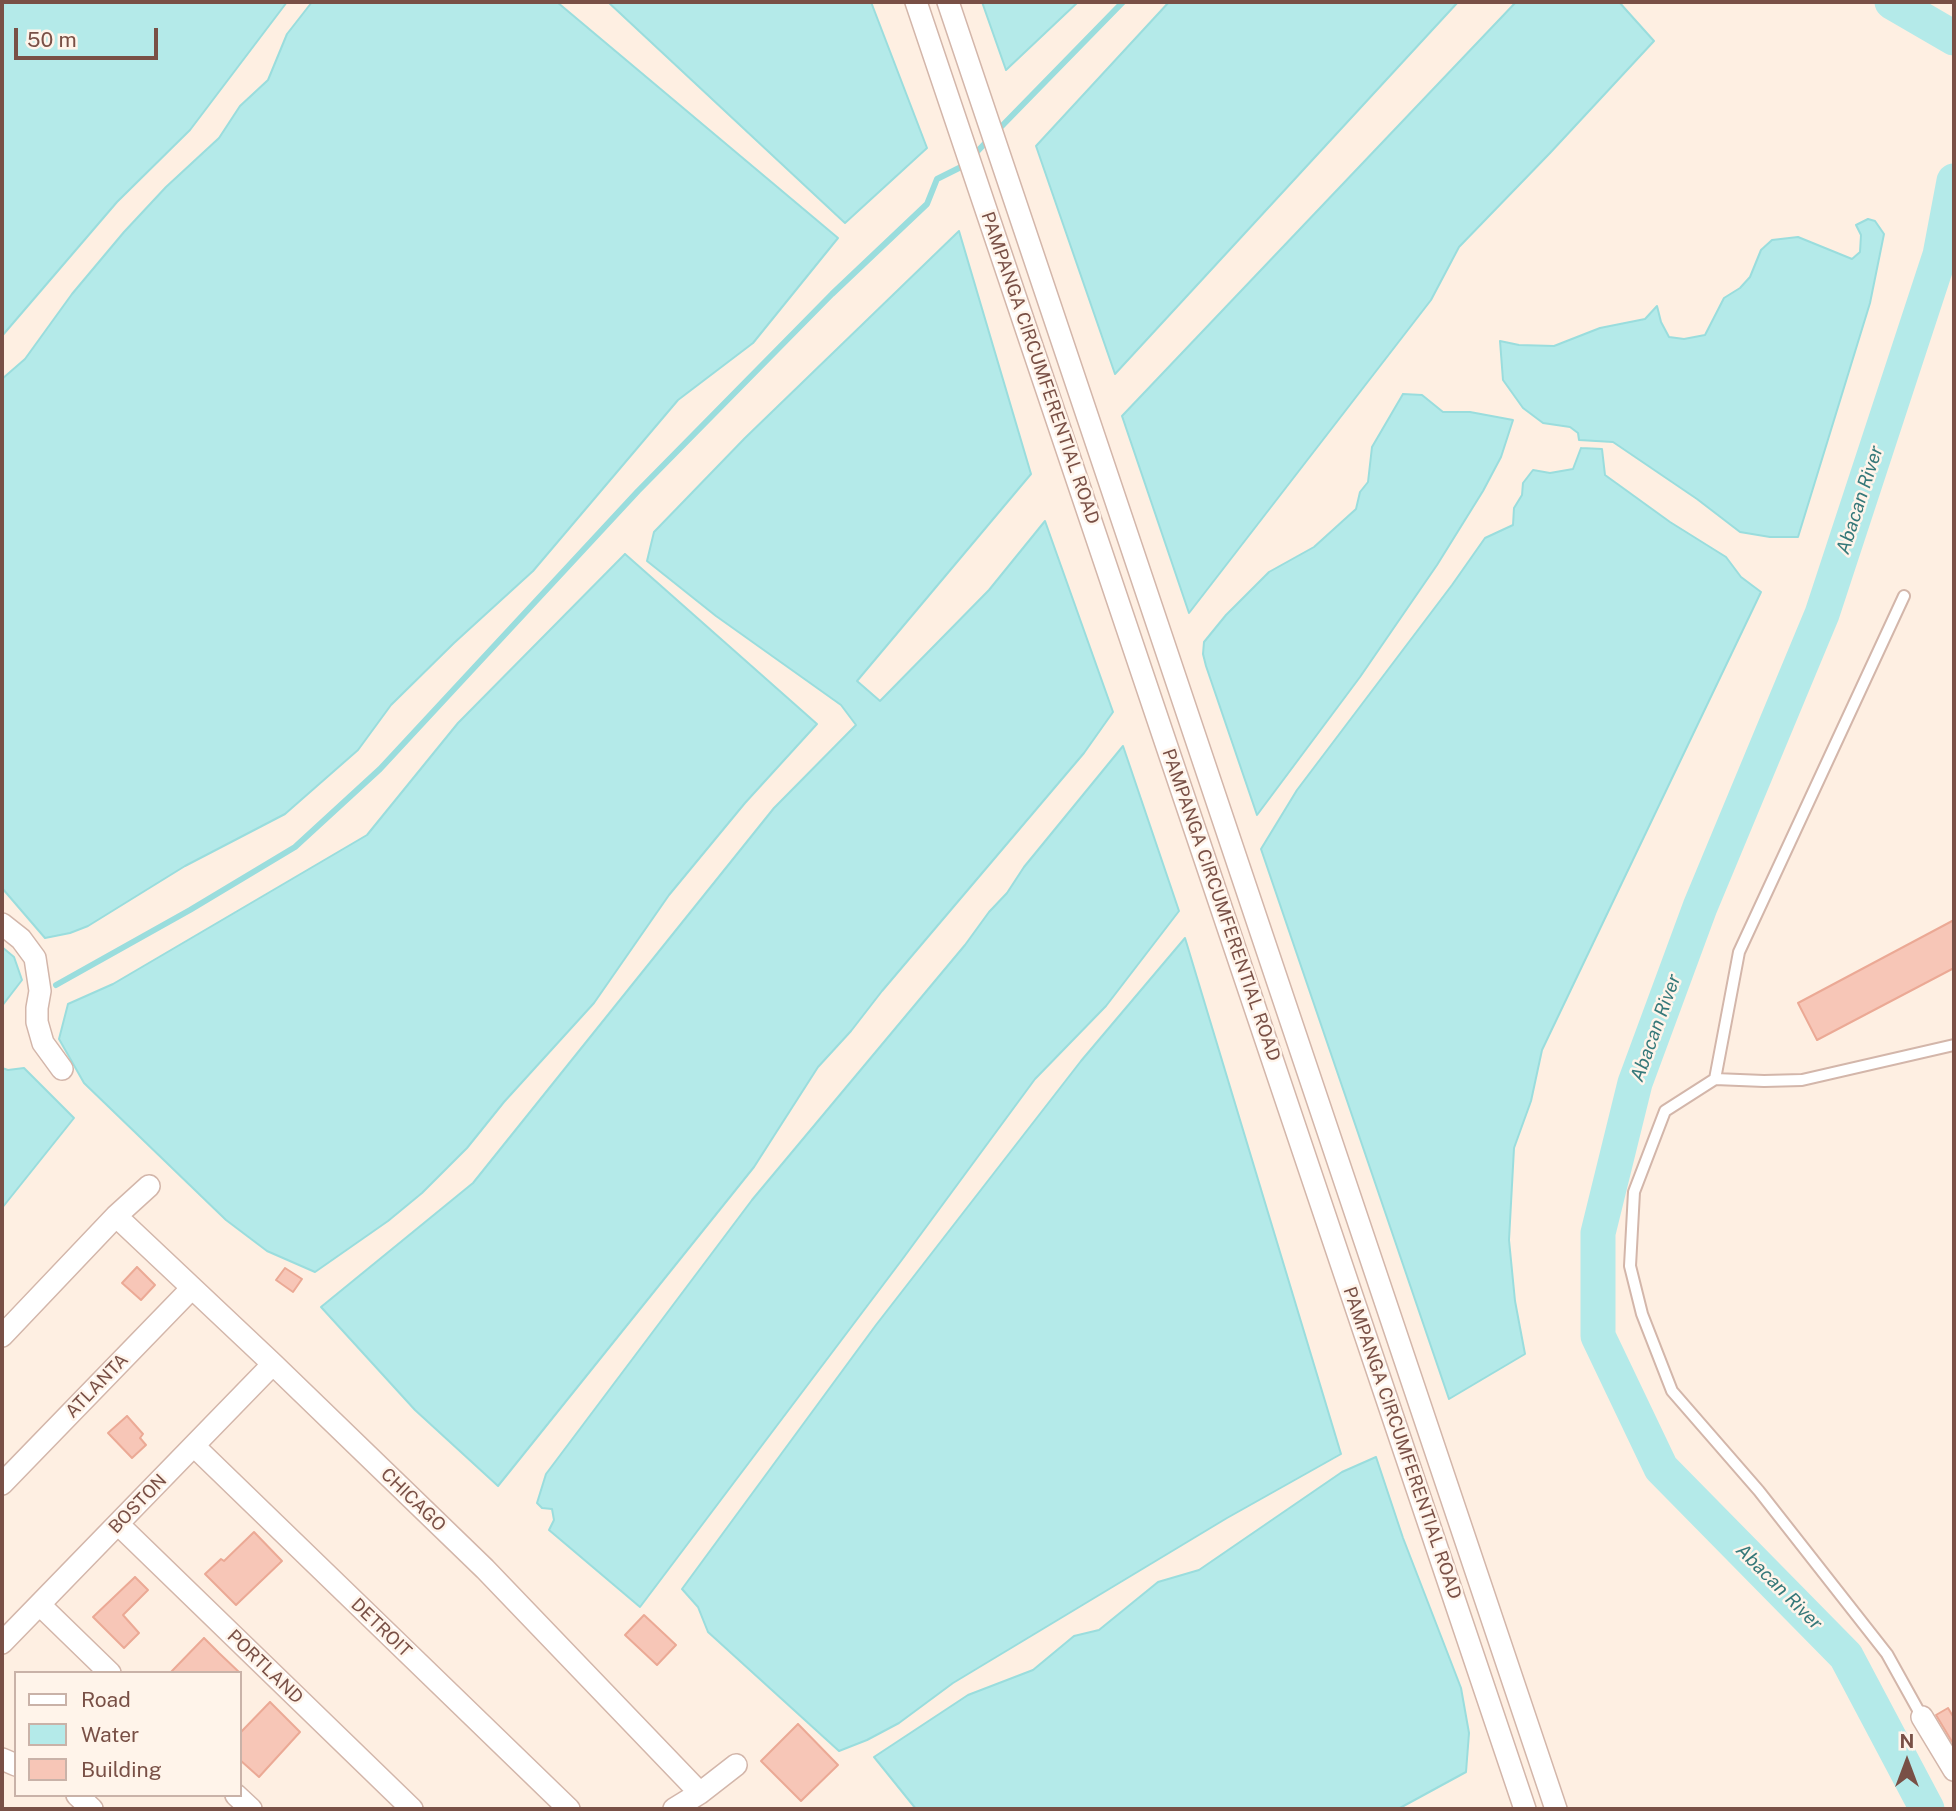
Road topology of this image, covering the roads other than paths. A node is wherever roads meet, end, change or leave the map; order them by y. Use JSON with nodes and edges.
{"nodes":[{"id":1,"x":916,"y":2,"type":"edge"},
{"id":2,"x":948,"y":2,"type":"edge"},
{"id":3,"x":1904,"y":596,"type":"dead end"},
{"id":4,"x":2,"y":924,"type":"edge"},
{"id":5,"x":1954,"y":1045,"type":"edge"},
{"id":6,"x":62,"y":1069,"type":"dead end"},
{"id":7,"x":1715,"y":1079,"type":"junction"},
{"id":8,"x":149,"y":1186,"type":"dead end"},
{"id":9,"x":116,"y":1216,"type":"junction"},
{"id":10,"x":192,"y":1288,"type":"junction"},
{"id":11,"x":2,"y":1336,"type":"edge"},
{"id":12,"x":273,"y":1364,"type":"junction"},
{"id":13,"x":194,"y":1446,"type":"junction"},
{"id":14,"x":2,"y":1484,"type":"edge"},
{"id":15,"x":118,"y":1524,"type":"junction"},
{"id":16,"x":40,"y":1605,"type":"junction"},
{"id":17,"x":2,"y":1643,"type":"edge"},
{"id":18,"x":108,"y":1671,"type":"edge"},
{"id":19,"x":1922,"y":1717,"type":"joint"},
{"id":20,"x":736,"y":1765,"type":"dead end"},
{"id":21,"x":1954,"y":1770,"type":"edge"},
{"id":22,"x":700,"y":1793,"type":"junction"},
{"id":23,"x":79,"y":1797,"type":"edge"},
{"id":24,"x":238,"y":1797,"type":"edge"},
{"id":25,"x":92,"y":1809,"type":"edge"},
{"id":26,"x":251,"y":1809,"type":"edge"},
{"id":27,"x":412,"y":1809,"type":"edge"},
{"id":28,"x":569,"y":1809,"type":"edge"},
{"id":29,"x":674,"y":1809,"type":"edge"},
{"id":30,"x":1525,"y":1809,"type":"edge"},
{"id":31,"x":1556,"y":1809,"type":"edge"}],
"edges":[{"from":1,"to":30,"type":"street","name":"PAMPANGA CIRCUMFERENTIAL ROAD"},
{"from":2,"to":31,"type":"street","name":"PAMPANGA CIRCUMFERENTIAL ROAD"},
{"from":3,"to":7,"type":"lane"},
{"from":4,"to":6,"type":"street"},
{"from":5,"to":7,"type":"lane"},
{"from":7,"to":19,"type":"lane"},
{"from":8,"to":9,"type":"street"},
{"from":9,"to":10,"type":"street","name":"CHICAGO"},
{"from":9,"to":11,"type":"street"},
{"from":10,"to":12,"type":"street","name":"CHICAGO"},
{"from":10,"to":14,"type":"street","name":"ATLANTA"},
{"from":12,"to":13,"type":"street","name":"BOSTON"},
{"from":12,"to":22,"type":"street","name":"CHICAGO"},
{"from":13,"to":15,"type":"street","name":"BOSTON"},
{"from":13,"to":28,"type":"street","name":"DETROIT"},
{"from":15,"to":16,"type":"street","name":"BOSTON"},
{"from":15,"to":27,"type":"street","name":"PORTLAND"},
{"from":16,"to":17,"type":"street","name":"BOSTON"},
{"from":16,"to":18,"type":"street"},
{"from":19,"to":21,"type":"street"},
{"from":20,"to":22,"type":"street"},
{"from":22,"to":29,"type":"street"},
{"from":23,"to":25,"type":"street"},
{"from":24,"to":26,"type":"street"}]}
